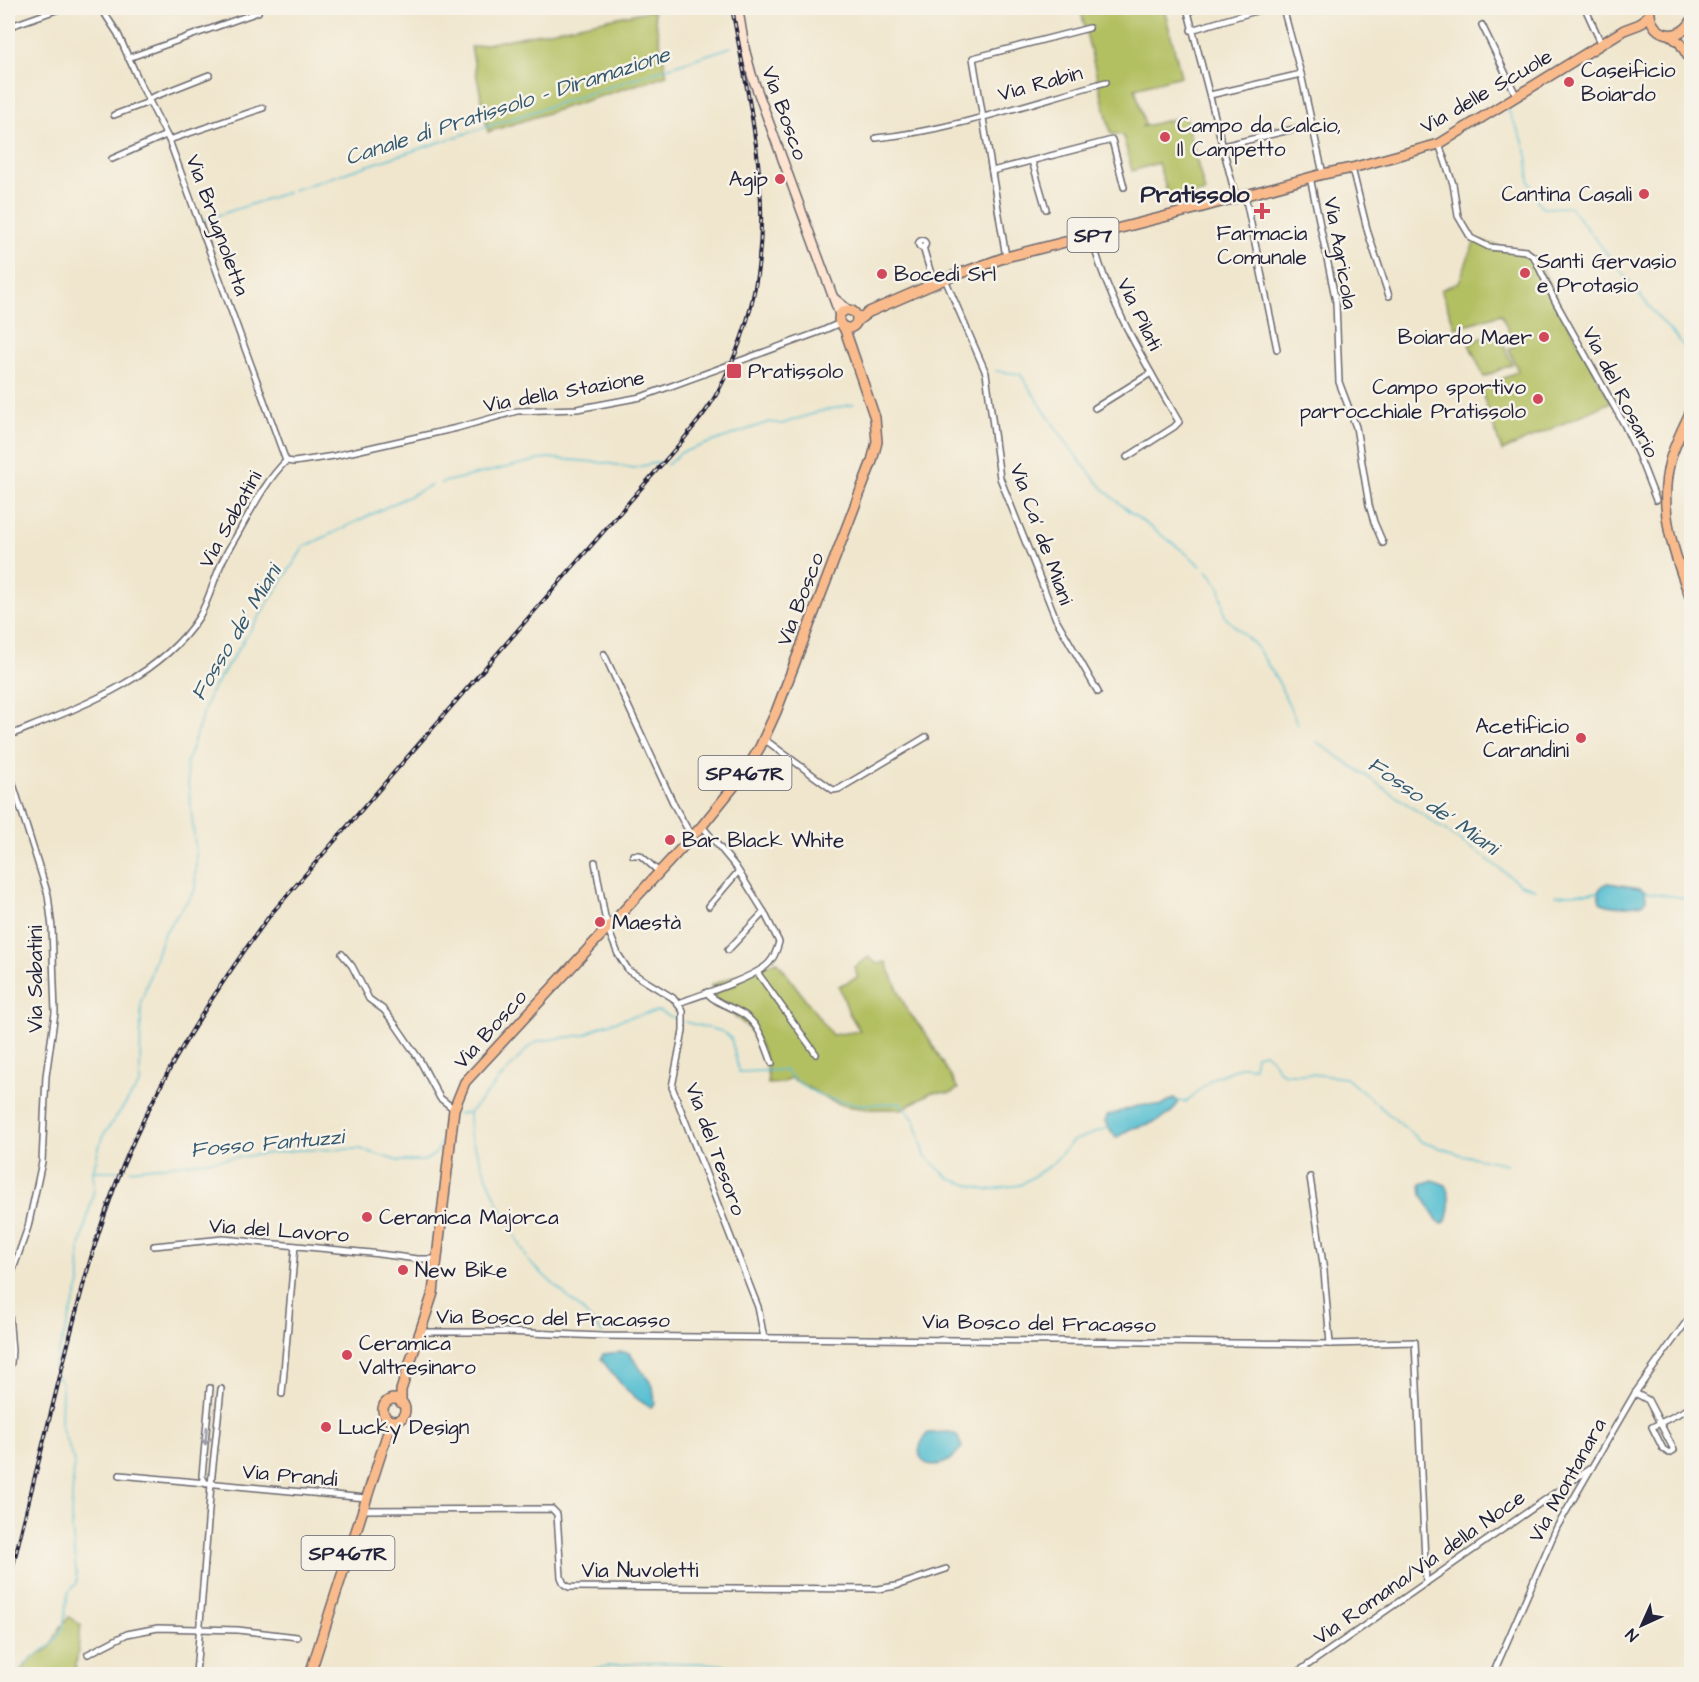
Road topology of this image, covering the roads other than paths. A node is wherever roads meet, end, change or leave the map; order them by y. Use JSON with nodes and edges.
{"nodes":[{"id":1,"x":62,"y":8,"type":"edge"},
{"id":2,"x":101,"y":8,"type":"edge"},
{"id":3,"x":738,"y":8,"type":"edge"},
{"id":4,"x":1186,"y":8,"type":"edge"},
{"id":5,"x":1266,"y":8,"type":"edge"},
{"id":6,"x":1283,"y":8,"type":"edge"},
{"id":7,"x":1585,"y":8,"type":"edge"},
{"id":8,"x":1649,"y":11,"type":"edge"},
{"id":9,"x":258,"y":12,"type":"dead end"},
{"id":10,"x":1689,"y":24,"type":"edge"},
{"id":11,"x":1482,"y":25,"type":"dead end"},
{"id":12,"x":8,"y":27,"type":"edge"},
{"id":13,"x":1633,"y":27,"type":"junction"},
{"id":14,"x":1089,"y":28,"type":"dead end"},
{"id":15,"x":1655,"y":28,"type":"junction"},
{"id":16,"x":1191,"y":30,"type":"junction"},
{"id":17,"x":1670,"y":35,"type":"junction"},
{"id":18,"x":1602,"y":45,"type":"junction"},
{"id":19,"x":128,"y":58,"type":"junction"},
{"id":20,"x":1690,"y":60,"type":"edge"},
{"id":21,"x":1301,"y":74,"type":"junction"},
{"id":22,"x":209,"y":75,"type":"dead end"},
{"id":23,"x":1106,"y":82,"type":"dead end"},
{"id":24,"x":1210,"y":95,"type":"junction"},
{"id":25,"x":1517,"y":97,"type":"junction"},
{"id":26,"x":148,"y":100,"type":"junction"},
{"id":27,"x":263,"y":108,"type":"dead end"},
{"id":28,"x":114,"y":115,"type":"dead end"},
{"id":29,"x":983,"y":117,"type":"junction"},
{"id":30,"x":1311,"y":125,"type":"junction"},
{"id":31,"x":168,"y":137,"type":"junction"},
{"id":32,"x":876,"y":138,"type":"dead end"},
{"id":33,"x":1119,"y":139,"type":"dead end"},
{"id":34,"x":1112,"y":140,"type":"junction"},
{"id":35,"x":1439,"y":144,"type":"junction"},
{"id":36,"x":1223,"y":146,"type":"junction"},
{"id":37,"x":112,"y":159,"type":"dead end"},
{"id":38,"x":1032,"y":161,"type":"junction"},
{"id":39,"x":1352,"y":168,"type":"junction"},
{"id":40,"x":992,"y":171,"type":"junction"},
{"id":41,"x":1323,"y":174,"type":"junction"},
{"id":42,"x":1310,"y":177,"type":"junction"},
{"id":43,"x":1124,"y":187,"type":"dead end"},
{"id":44,"x":1241,"y":196,"type":"junction"},
{"id":45,"x":1046,"y":209,"type":"dead end"},
{"id":46,"x":1091,"y":235,"type":"junction"},
{"id":47,"x":923,"y":247,"type":"dead end"},
{"id":48,"x":1005,"y":257,"type":"junction"},
{"id":49,"x":945,"y":279,"type":"junction"},
{"id":50,"x":934,"y":284,"type":"junction"},
{"id":51,"x":832,"y":296,"type":"junction"},
{"id":52,"x":1389,"y":296,"type":"dead end"},
{"id":53,"x":851,"y":311,"type":"junction"},
{"id":54,"x":869,"y":312,"type":"junction"},
{"id":55,"x":841,"y":322,"type":"junction"},
{"id":56,"x":856,"y":323,"type":"junction"},
{"id":57,"x":1277,"y":349,"type":"dead end"},
{"id":58,"x":854,"y":353,"type":"junction"},
{"id":59,"x":1151,"y":373,"type":"junction"},
{"id":60,"x":1095,"y":408,"type":"dead end"},
{"id":61,"x":1692,"y":409,"type":"edge"},
{"id":62,"x":1127,"y":457,"type":"dead end"},
{"id":63,"x":286,"y":461,"type":"junction"},
{"id":64,"x":1656,"y":500,"type":"dead end"},
{"id":65,"x":1383,"y":543,"type":"dead end"},
{"id":66,"x":1692,"y":602,"type":"edge"},
{"id":67,"x":604,"y":654,"type":"dead end"},
{"id":68,"x":1098,"y":692,"type":"dead end"},
{"id":69,"x":8,"y":736,"type":"edge"},
{"id":70,"x":926,"y":737,"type":"dead end"},
{"id":71,"x":764,"y":739,"type":"junction"},
{"id":72,"x":8,"y":768,"type":"edge"},
{"id":73,"x":702,"y":826,"type":"junction"},
{"id":74,"x":692,"y":837,"type":"junction"},
{"id":75,"x":633,"y":855,"type":"dead end"},
{"id":76,"x":595,"y":862,"type":"dead end"},
{"id":77,"x":659,"y":872,"type":"junction"},
{"id":78,"x":738,"y":872,"type":"junction"},
{"id":79,"x":709,"y":906,"type":"dead end"},
{"id":80,"x":764,"y":912,"type":"junction"},
{"id":81,"x":608,"y":926,"type":"junction"},
{"id":82,"x":728,"y":950,"type":"dead end"},
{"id":83,"x":342,"y":954,"type":"dead end"},
{"id":84,"x":757,"y":972,"type":"junction"},
{"id":85,"x":706,"y":992,"type":"junction"},
{"id":86,"x":678,"y":1003,"type":"junction"},
{"id":87,"x":816,"y":1054,"type":"dead end"},
{"id":88,"x":772,"y":1063,"type":"dead end"},
{"id":89,"x":454,"y":1114,"type":"junction"},
{"id":90,"x":1310,"y":1177,"type":"dead end"},
{"id":91,"x":154,"y":1246,"type":"dead end"},
{"id":92,"x":294,"y":1246,"type":"junction"},
{"id":93,"x":437,"y":1259,"type":"junction"},
{"id":94,"x":1692,"y":1314,"type":"edge"},
{"id":95,"x":421,"y":1332,"type":"junction"},
{"id":96,"x":764,"y":1338,"type":"junction"},
{"id":97,"x":1330,"y":1344,"type":"junction"},
{"id":98,"x":8,"y":1370,"type":"edge"},
{"id":99,"x":210,"y":1388,"type":"dead end"},
{"id":100,"x":221,"y":1389,"type":"dead end"},
{"id":101,"x":1635,"y":1393,"type":"junction"},
{"id":102,"x":282,"y":1394,"type":"dead end"},
{"id":103,"x":397,"y":1401,"type":"junction"},
{"id":104,"x":1692,"y":1407,"type":"edge"},
{"id":105,"x":391,"y":1420,"type":"junction"},
{"id":106,"x":1660,"y":1423,"type":"junction"},
{"id":107,"x":1593,"y":1467,"type":"junction"},
{"id":108,"x":120,"y":1475,"type":"dead end"},
{"id":109,"x":208,"y":1484,"type":"junction"},
{"id":110,"x":366,"y":1498,"type":"junction"},
{"id":111,"x":362,"y":1510,"type":"junction"},
{"id":112,"x":946,"y":1569,"type":"dead end"},
{"id":113,"x":1426,"y":1583,"type":"junction"},
{"id":114,"x":199,"y":1630,"type":"junction"},
{"id":115,"x":297,"y":1637,"type":"dead end"},
{"id":116,"x":88,"y":1654,"type":"dead end"},
{"id":117,"x":196,"y":1674,"type":"edge"},
{"id":118,"x":310,"y":1674,"type":"edge"},
{"id":119,"x":1295,"y":1674,"type":"edge"},
{"id":120,"x":1493,"y":1674,"type":"edge"}],
"edges":[{"from":1,"to":12,"type":"street"},
{"from":2,"to":19,"type":"street","name":"Via Brugnoletta"},
{"from":3,"to":51,"type":"main road","name":"Via Bosco","number":"SP467R"},
{"from":4,"to":16,"type":"street"},
{"from":5,"to":16,"type":"street"},
{"from":6,"to":21,"type":"street"},
{"from":7,"to":18,"type":"street"},
{"from":8,"to":13,"type":"main road","name":"Via delle Scuole","number":"SP7"},
{"from":8,"to":15,"type":"main road"},
{"from":9,"to":19,"type":"street"},
{"from":10,"to":17,"type":"main road"},
{"from":10,"to":20,"type":"main road"},
{"from":11,"to":25,"type":"street"},
{"from":13,"to":15,"type":"main road"},
{"from":13,"to":18,"type":"main road","name":"Via delle Scuole","number":"SP7"},
{"from":14,"to":29,"type":"street"},
{"from":15,"to":17,"type":"main road"},
{"from":16,"to":24,"type":"street"},
{"from":17,"to":20,"type":"main road"},
{"from":18,"to":25,"type":"main road","name":"Via delle Scuole","number":"SP7"},
{"from":19,"to":26,"type":"street","name":"Via Brugnoletta"},
{"from":21,"to":24,"type":"street"},
{"from":21,"to":30,"type":"street"},
{"from":22,"to":26,"type":"street"},
{"from":23,"to":29,"type":"street","name":"Via Rabin"},
{"from":24,"to":36,"type":"street"},
{"from":25,"to":35,"type":"main road","name":"Via delle Scuole","number":"SP7"},
{"from":26,"to":28,"type":"street"},
{"from":26,"to":31,"type":"street","name":"Via Brugnoletta"},
{"from":27,"to":31,"type":"street"},
{"from":29,"to":32,"type":"street","name":"Via Rabin"},
{"from":29,"to":40,"type":"street"},
{"from":30,"to":36,"type":"street"},
{"from":30,"to":41,"type":"street"},
{"from":31,"to":37,"type":"street"},
{"from":31,"to":63,"type":"street","name":"Via Brugnoletta"},
{"from":33,"to":34,"type":"street"},
{"from":34,"to":38,"type":"street"},
{"from":34,"to":43,"type":"street"},
{"from":35,"to":39,"type":"main road","name":"Via delle Scuole","number":"SP7"},
{"from":35,"to":64,"type":"street","name":"Via del Rosario"},
{"from":36,"to":44,"type":"street"},
{"from":38,"to":40,"type":"street"},
{"from":38,"to":45,"type":"street"},
{"from":39,"to":41,"type":"main road","name":"Via delle Scuole","number":"SP7"},
{"from":39,"to":52,"type":"street"},
{"from":40,"to":48,"type":"street"},
{"from":41,"to":42,"type":"main road","name":"Via delle Scuole","number":"SP7"},
{"from":42,"to":44,"type":"main road","name":"Via delle Scuole","number":"SP7"},
{"from":42,"to":65,"type":"street","name":"Via Agricola"},
{"from":44,"to":46,"type":"main road","name":"Via delle Scuole","number":"SP7"},
{"from":44,"to":57,"type":"street"},
{"from":46,"to":48,"type":"main road","name":"Via delle Scuole","number":"SP7"},
{"from":46,"to":59,"type":"street","name":"Via Pilati"},
{"from":47,"to":50,"type":"street"},
{"from":48,"to":49,"type":"main road","name":"Via delle Scuole","number":"SP7"},
{"from":49,"to":50,"type":"main road","name":"Via delle Scuole","number":"SP7"},
{"from":49,"to":68,"type":"street","name":"Via Ca' de Miani"},
{"from":50,"to":54,"type":"main road","name":"Via delle Scuole","number":"SP7"},
{"from":51,"to":53,"type":"main road"},
{"from":51,"to":55,"type":"main road","name":"Via Bosco","number":"SP467R"},
{"from":53,"to":54,"type":"main road","name":"Via delle Scuole","number":"SP7"},
{"from":53,"to":55,"type":"main road"},
{"from":53,"to":56,"type":"main road"},
{"from":54,"to":56,"type":"main road","name":"Via delle Scuole","number":"SP7"},
{"from":55,"to":56,"type":"main road"},
{"from":55,"to":58,"type":"main road","name":"Via Bosco","number":"SP467R"},
{"from":55,"to":63,"type":"street","name":"Via della Stazione"},
{"from":56,"to":58,"type":"main road","name":"Via Bosco","number":"SP467R"},
{"from":58,"to":71,"type":"main road","name":"Via Bosco","number":"SP467R"},
{"from":59,"to":60,"type":"street","name":"Via Pilati"},
{"from":59,"to":62,"type":"street","name":"Via Pilati"},
{"from":61,"to":66,"type":"main road"},
{"from":63,"to":69,"type":"street","name":"Via Sabatini"},
{"from":67,"to":74,"type":"street"},
{"from":70,"to":71,"type":"street"},
{"from":71,"to":73,"type":"main road","name":"Via Bosco","number":"SP467R"},
{"from":72,"to":98,"type":"street","name":"Via Sabatini"},
{"from":73,"to":74,"type":"main road","name":"Via Bosco","number":"SP467R"},
{"from":73,"to":78,"type":"street"},
{"from":74,"to":77,"type":"main road","name":"Via Bosco","number":"SP467R"},
{"from":75,"to":77,"type":"street"},
{"from":76,"to":81,"type":"street"},
{"from":77,"to":81,"type":"main road","name":"Via Bosco","number":"SP467R"},
{"from":78,"to":79,"type":"street"},
{"from":78,"to":80,"type":"street"},
{"from":80,"to":82,"type":"street"},
{"from":80,"to":84,"type":"street"},
{"from":81,"to":86,"type":"street"},
{"from":81,"to":89,"type":"main road","name":"Via Bosco","number":"SP467R"},
{"from":83,"to":89,"type":"street"},
{"from":84,"to":85,"type":"street"},
{"from":84,"to":87,"type":"street"},
{"from":85,"to":86,"type":"street"},
{"from":85,"to":88,"type":"street"},
{"from":86,"to":96,"type":"street","name":"Via del Tesoro"},
{"from":89,"to":93,"type":"main road","name":"Via Bosco","number":"SP467R"},
{"from":90,"to":97,"type":"street"},
{"from":91,"to":92,"type":"street","name":"Via del Lavoro"},
{"from":92,"to":93,"type":"street","name":"Via del Lavoro"},
{"from":92,"to":102,"type":"street"},
{"from":93,"to":95,"type":"main road","name":"Via Bosco","number":"SP467R"},
{"from":94,"to":101,"type":"street","name":"Via Montanara"},
{"from":95,"to":96,"type":"street","name":"Via Bosco del Fracasso"},
{"from":95,"to":103,"type":"main road","name":"Via Bosco","number":"SP467R"},
{"from":96,"to":97,"type":"street","name":"Via Bosco del Fracasso"},
{"from":97,"to":113,"type":"street","name":"Via Bosco del Fracasso"},
{"from":99,"to":109,"type":"street","name":"Via Prandi","one_way":true},
{"from":100,"to":109,"type":"street","name":"Via Prandi"},
{"from":101,"to":106,"type":"street"},
{"from":101,"to":107,"type":"street","name":"Via Montanara"},
{"from":103,"to":105,"type":"main road","name":"Via Bosco","number":"SP467R"},
{"from":103,"to":105,"type":"main road","name":"Via Bosco","number":"SP467R"},
{"from":104,"to":106,"type":"street"},
{"from":105,"to":110,"type":"main road","name":"Via Bosco","number":"SP467R"},
{"from":106,"to":106,"type":"street"},
{"from":107,"to":113,"type":"street","name":"Via Romana/Via della Noce"},
{"from":107,"to":120,"type":"street","name":"Via Montanara"},
{"from":108,"to":109,"type":"street","name":"Via Prandi"},
{"from":109,"to":110,"type":"street","name":"Via Prandi"},
{"from":109,"to":114,"type":"street","name":"Via Prandi"},
{"from":110,"to":111,"type":"main road","name":"Via Bosco","number":"SP467R"},
{"from":111,"to":112,"type":"street","name":"Via Nuvoletti"},
{"from":111,"to":118,"type":"main road","name":"Via Bosco","number":"SP467R"},
{"from":113,"to":119,"type":"street","name":"Via Romana/Via della Noce"},
{"from":114,"to":115,"type":"street"},
{"from":114,"to":116,"type":"street"},
{"from":114,"to":117,"type":"street","name":"Via Prandi"}]}
